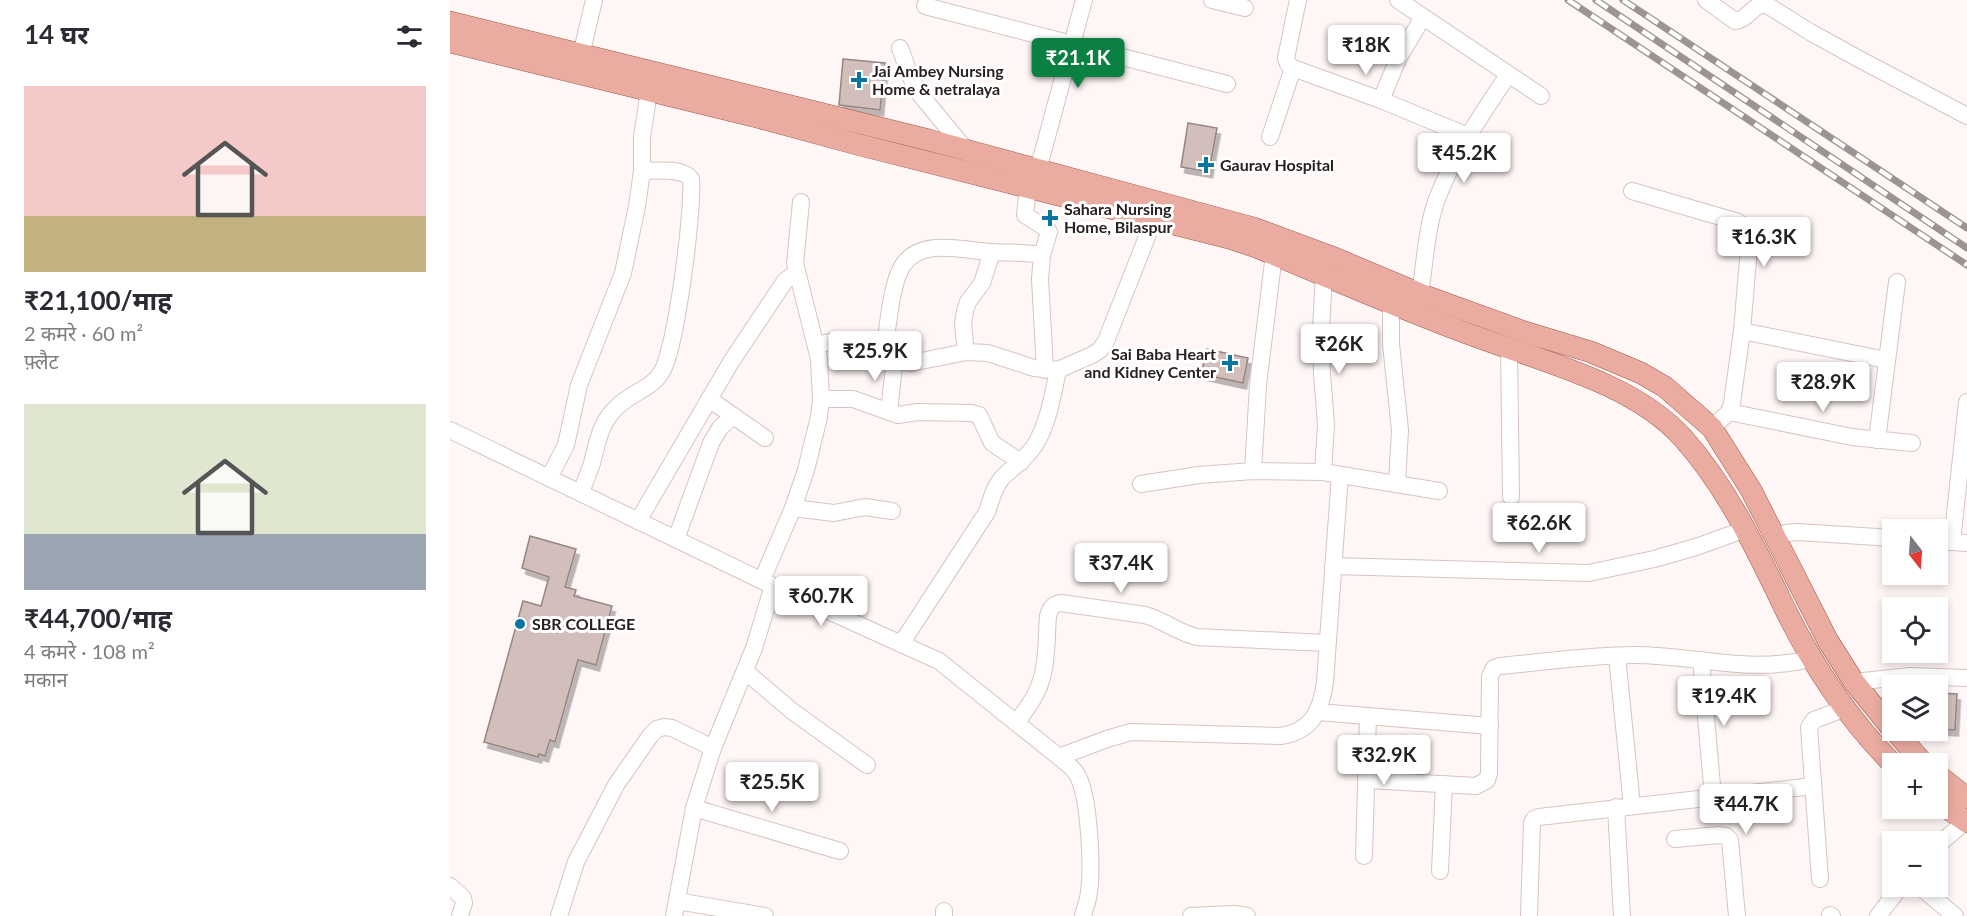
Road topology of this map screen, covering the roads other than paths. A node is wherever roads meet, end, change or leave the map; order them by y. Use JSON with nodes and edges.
{"nodes":[{"id":1,"x":594,"y":0,"type":"edge"},
{"id":2,"x":1084,"y":0,"type":"edge"},
{"id":3,"x":1212,"y":0,"type":"edge"},
{"id":4,"x":1298,"y":0,"type":"edge"},
{"id":5,"x":1398,"y":0,"type":"edge"},
{"id":6,"x":1706,"y":0,"type":"edge"},
{"id":7,"x":925,"y":6,"type":"dead end"},
{"id":8,"x":1245,"y":8,"type":"dead end"},
{"id":9,"x":1423,"y":17,"type":"junction"},
{"id":10,"x":450,"y":22,"type":"edge"},
{"id":11,"x":450,"y":42,"type":"edge"},
{"id":12,"x":1072,"y":44,"type":"junction"},
{"id":13,"x":900,"y":48,"type":"dead end"},
{"id":14,"x":581,"y":55,"type":"junction"},
{"id":15,"x":1293,"y":68,"type":"junction"},
{"id":16,"x":1508,"y":75,"type":"junction"},
{"id":17,"x":1227,"y":84,"type":"dead end"},
{"id":18,"x":649,"y":91,"type":"junction"},
{"id":19,"x":1541,"y":96,"type":"dead end"},
{"id":20,"x":1381,"y":100,"type":"junction"},
{"id":21,"x":1967,"y":116,"type":"edge"},
{"id":22,"x":1468,"y":136,"type":"junction"},
{"id":23,"x":1270,"y":137,"type":"dead end"},
{"id":24,"x":966,"y":150,"type":"junction"},
{"id":25,"x":642,"y":171,"type":"junction"},
{"id":26,"x":1033,"y":178,"type":"junction"},
{"id":27,"x":1057,"y":184,"type":"junction"},
{"id":28,"x":1632,"y":191,"type":"dead end"},
{"id":29,"x":801,"y":202,"type":"dead end"},
{"id":30,"x":1154,"y":219,"type":"junction"},
{"id":31,"x":992,"y":252,"type":"junction"},
{"id":32,"x":1274,"y":254,"type":"junction"},
{"id":33,"x":1042,"y":255,"type":"junction"},
{"id":34,"x":797,"y":272,"type":"junction"},
{"id":35,"x":1324,"y":275,"type":"junction"},
{"id":36,"x":1897,"y":282,"type":"dead end"},
{"id":37,"x":1420,"y":294,"type":"junction"},
{"id":38,"x":1391,"y":304,"type":"junction"},
{"id":39,"x":1742,"y":332,"type":"junction"},
{"id":40,"x":816,"y":346,"type":"junction"},
{"id":41,"x":1509,"y":348,"type":"junction"},
{"id":42,"x":966,"y":351,"type":"junction"},
{"id":43,"x":890,"y":354,"type":"junction"},
{"id":44,"x":1886,"y":360,"type":"junction"},
{"id":45,"x":1052,"y":370,"type":"junction"},
{"id":46,"x":709,"y":399,"type":"junction"},
{"id":47,"x":821,"y":399,"type":"junction"},
{"id":48,"x":1967,"y":402,"type":"edge"},
{"id":49,"x":889,"y":412,"type":"junction"},
{"id":50,"x":1729,"y":412,"type":"junction"},
{"id":51,"x":733,"y":416,"type":"junction"},
{"id":52,"x":1712,"y":428,"type":"junction"},
{"id":53,"x":450,"y":430,"type":"edge"},
{"id":54,"x":765,"y":438,"type":"dead end"},
{"id":55,"x":1877,"y":440,"type":"junction"},
{"id":56,"x":1912,"y":442,"type":"dead end"},
{"id":57,"x":1021,"y":462,"type":"junction"},
{"id":58,"x":1252,"y":471,"type":"junction"},
{"id":59,"x":1323,"y":472,"type":"junction"},
{"id":60,"x":1340,"y":475,"type":"junction"},
{"id":61,"x":549,"y":478,"type":"junction"},
{"id":62,"x":1397,"y":483,"type":"junction"},
{"id":63,"x":1141,"y":484,"type":"dead end"},
{"id":64,"x":1439,"y":491,"type":"dead end"},
{"id":65,"x":581,"y":493,"type":"junction"},
{"id":66,"x":1511,"y":497,"type":"dead end"},
{"id":67,"x":794,"y":508,"type":"junction"},
{"id":68,"x":892,"y":511,"type":"dead end"},
{"id":69,"x":638,"y":521,"type":"junction"},
{"id":70,"x":1746,"y":529,"type":"junction"},
{"id":71,"x":1774,"y":537,"type":"junction"},
{"id":72,"x":1882,"y":537,"type":"edge"},
{"id":73,"x":676,"y":539,"type":"junction"},
{"id":74,"x":1952,"y":542,"type":"edge"},
{"id":75,"x":1332,"y":566,"type":"junction"},
{"id":76,"x":767,"y":583,"type":"junction"},
{"id":77,"x":1327,"y":643,"type":"junction"},
{"id":78,"x":901,"y":644,"type":"junction"},
{"id":79,"x":1617,"y":656,"type":"junction"},
{"id":80,"x":1813,"y":658,"type":"junction"},
{"id":81,"x":1701,"y":660,"type":"junction"},
{"id":82,"x":745,"y":671,"type":"junction"},
{"id":83,"x":1967,"y":678,"type":"edge"},
{"id":84,"x":1854,"y":682,"type":"junction"},
{"id":85,"x":1846,"y":708,"type":"junction"},
{"id":86,"x":1318,"y":712,"type":"junction"},
{"id":87,"x":1368,"y":716,"type":"junction"},
{"id":88,"x":1882,"y":716,"type":"edge"},
{"id":89,"x":1016,"y":723,"type":"junction"},
{"id":90,"x":1490,"y":726,"type":"junction"},
{"id":91,"x":1903,"y":741,"type":"edge"},
{"id":92,"x":713,"y":748,"type":"junction"},
{"id":93,"x":1914,"y":753,"type":"edge"},
{"id":94,"x":1882,"y":754,"type":"edge"},
{"id":95,"x":1059,"y":757,"type":"junction"},
{"id":96,"x":867,"y":765,"type":"dead end"},
{"id":97,"x":1367,"y":780,"type":"junction"},
{"id":98,"x":1948,"y":783,"type":"edge"},
{"id":99,"x":1444,"y":784,"type":"junction"},
{"id":100,"x":1813,"y":786,"type":"junction"},
{"id":101,"x":1713,"y":797,"type":"junction"},
{"id":102,"x":1967,"y":798,"type":"edge"},
{"id":103,"x":1624,"y":807,"type":"junction"},
{"id":104,"x":694,"y":808,"type":"junction"},
{"id":105,"x":1948,"y":809,"type":"edge"},
{"id":106,"x":1966,"y":821,"type":"edge"},
{"id":107,"x":1948,"y":836,"type":"edge"},
{"id":108,"x":1675,"y":839,"type":"dead end"},
{"id":109,"x":840,"y":851,"type":"dead end"},
{"id":110,"x":1364,"y":856,"type":"dead end"},
{"id":111,"x":1440,"y":871,"type":"dead end"},
{"id":112,"x":1820,"y":879,"type":"dead end"},
{"id":113,"x":450,"y":886,"type":"edge"},
{"id":114,"x":1893,"y":897,"type":"edge"},
{"id":115,"x":1932,"y":897,"type":"edge"},
{"id":116,"x":676,"y":908,"type":"edge"},
{"id":117,"x":460,"y":916,"type":"edge"},
{"id":118,"x":560,"y":916,"type":"edge"},
{"id":119,"x":765,"y":916,"type":"edge"},
{"id":120,"x":1083,"y":916,"type":"edge"},
{"id":121,"x":1191,"y":916,"type":"edge"},
{"id":122,"x":1247,"y":916,"type":"edge"},
{"id":123,"x":1529,"y":916,"type":"edge"},
{"id":124,"x":1622,"y":916,"type":"edge"},
{"id":125,"x":1737,"y":916,"type":"edge"},
{"id":126,"x":1878,"y":916,"type":"edge"},
{"id":127,"x":1955,"y":916,"type":"edge"}],
"edges":[{"from":1,"to":14,"type":"street"},
{"from":2,"to":12,"type":"street"},
{"from":3,"to":8,"type":"street"},
{"from":4,"to":15,"type":"street"},
{"from":5,"to":9,"type":"street"},
{"from":6,"to":21,"type":"street"},
{"from":7,"to":12,"type":"street"},
{"from":9,"to":16,"type":"street"},
{"from":9,"to":20,"type":"street"},
{"from":10,"to":14,"type":"main road"},
{"from":11,"to":18,"type":"main road"},
{"from":12,"to":17,"type":"street"},
{"from":12,"to":26,"type":"street"},
{"from":13,"to":24,"type":"street"},
{"from":14,"to":24,"type":"main road"},
{"from":15,"to":20,"type":"street"},
{"from":15,"to":23,"type":"street"},
{"from":16,"to":19,"type":"street"},
{"from":16,"to":22,"type":"street"},
{"from":18,"to":25,"type":"street"},
{"from":18,"to":26,"type":"main road"},
{"from":20,"to":22,"type":"street"},
{"from":22,"to":37,"type":"street"},
{"from":24,"to":26,"type":"main road"},
{"from":25,"to":61,"type":"street"},
{"from":25,"to":65,"type":"street"},
{"from":26,"to":27,"type":"main road"},
{"from":26,"to":33,"type":"street"},
{"from":27,"to":30,"type":"main road"},
{"from":27,"to":37,"type":"main road"},
{"from":28,"to":39,"type":"street"},
{"from":29,"to":34,"type":"street"},
{"from":30,"to":32,"type":"main road"},
{"from":30,"to":45,"type":"street"},
{"from":31,"to":33,"type":"street"},
{"from":31,"to":42,"type":"street"},
{"from":31,"to":43,"type":"street"},
{"from":32,"to":35,"type":"main road"},
{"from":32,"to":58,"type":"street"},
{"from":33,"to":45,"type":"street"},
{"from":34,"to":40,"type":"street"},
{"from":34,"to":46,"type":"street"},
{"from":35,"to":38,"type":"main road"},
{"from":35,"to":59,"type":"street"},
{"from":36,"to":44,"type":"street"},
{"from":37,"to":52,"type":"main road"},
{"from":38,"to":41,"type":"main road"},
{"from":38,"to":62,"type":"street"},
{"from":39,"to":44,"type":"street"},
{"from":39,"to":50,"type":"street"},
{"from":40,"to":43,"type":"street"},
{"from":40,"to":47,"type":"street"},
{"from":41,"to":66,"type":"street"},
{"from":41,"to":70,"type":"main road"},
{"from":42,"to":43,"type":"street"},
{"from":42,"to":45,"type":"street"},
{"from":43,"to":49,"type":"street"},
{"from":44,"to":55,"type":"street"},
{"from":45,"to":57,"type":"street"},
{"from":46,"to":51,"type":"street"},
{"from":46,"to":69,"type":"street"},
{"from":47,"to":49,"type":"street"},
{"from":47,"to":67,"type":"street"},
{"from":48,"to":74,"type":"street"},
{"from":49,"to":57,"type":"street"},
{"from":50,"to":52,"type":"street"},
{"from":50,"to":55,"type":"street"},
{"from":51,"to":54,"type":"street"},
{"from":51,"to":73,"type":"street"},
{"from":52,"to":71,"type":"main road"},
{"from":53,"to":61,"type":"street"},
{"from":55,"to":56,"type":"street"},
{"from":57,"to":78,"type":"street"},
{"from":58,"to":59,"type":"street"},
{"from":58,"to":63,"type":"street"},
{"from":59,"to":60,"type":"street"},
{"from":60,"to":62,"type":"street"},
{"from":60,"to":75,"type":"street"},
{"from":61,"to":65,"type":"street"},
{"from":62,"to":64,"type":"street"},
{"from":65,"to":69,"type":"street"},
{"from":67,"to":68,"type":"street"},
{"from":67,"to":76,"type":"street"},
{"from":69,"to":73,"type":"street"},
{"from":70,"to":75,"type":"street"},
{"from":70,"to":80,"type":"main road"},
{"from":71,"to":72,"type":"street"},
{"from":71,"to":84,"type":"main road"},
{"from":73,"to":76,"type":"street"},
{"from":75,"to":77,"type":"street"},
{"from":76,"to":78,"type":"street"},
{"from":76,"to":82,"type":"street"},
{"from":77,"to":86,"type":"street"},
{"from":77,"to":89,"type":"street"},
{"from":78,"to":89,"type":"street"},
{"from":79,"to":81,"type":"street"},
{"from":79,"to":90,"type":"street"},
{"from":79,"to":103,"type":"street"},
{"from":80,"to":81,"type":"street"},
{"from":80,"to":85,"type":"main road"},
{"from":81,"to":101,"type":"street"},
{"from":82,"to":92,"type":"street"},
{"from":82,"to":96,"type":"street"},
{"from":83,"to":84,"type":"street"},
{"from":84,"to":88,"type":"main road"},
{"from":85,"to":94,"type":"main road"},
{"from":85,"to":100,"type":"street"},
{"from":86,"to":87,"type":"street"},
{"from":86,"to":95,"type":"street"},
{"from":87,"to":90,"type":"street"},
{"from":87,"to":97,"type":"street"},
{"from":89,"to":95,"type":"street"},
{"from":90,"to":99,"type":"street"},
{"from":91,"to":93,"type":"main road"},
{"from":92,"to":104,"type":"street"},
{"from":92,"to":118,"type":"street"},
{"from":95,"to":120,"type":"street"},
{"from":97,"to":99,"type":"street"},
{"from":97,"to":110,"type":"street"},
{"from":98,"to":102,"type":"main road"},
{"from":99,"to":111,"type":"street"},
{"from":100,"to":101,"type":"street"},
{"from":100,"to":112,"type":"street"},
{"from":101,"to":103,"type":"street"},
{"from":103,"to":123,"type":"street"},
{"from":103,"to":124,"type":"street"},
{"from":104,"to":109,"type":"street"},
{"from":104,"to":116,"type":"street"},
{"from":105,"to":106,"type":"main road"},
{"from":106,"to":107,"type":"street"},
{"from":108,"to":125,"type":"street"},
{"from":113,"to":117,"type":"street"},
{"from":114,"to":126,"type":"street"},
{"from":115,"to":127,"type":"street"},
{"from":116,"to":119,"type":"street"},
{"from":121,"to":122,"type":"street"}]}
